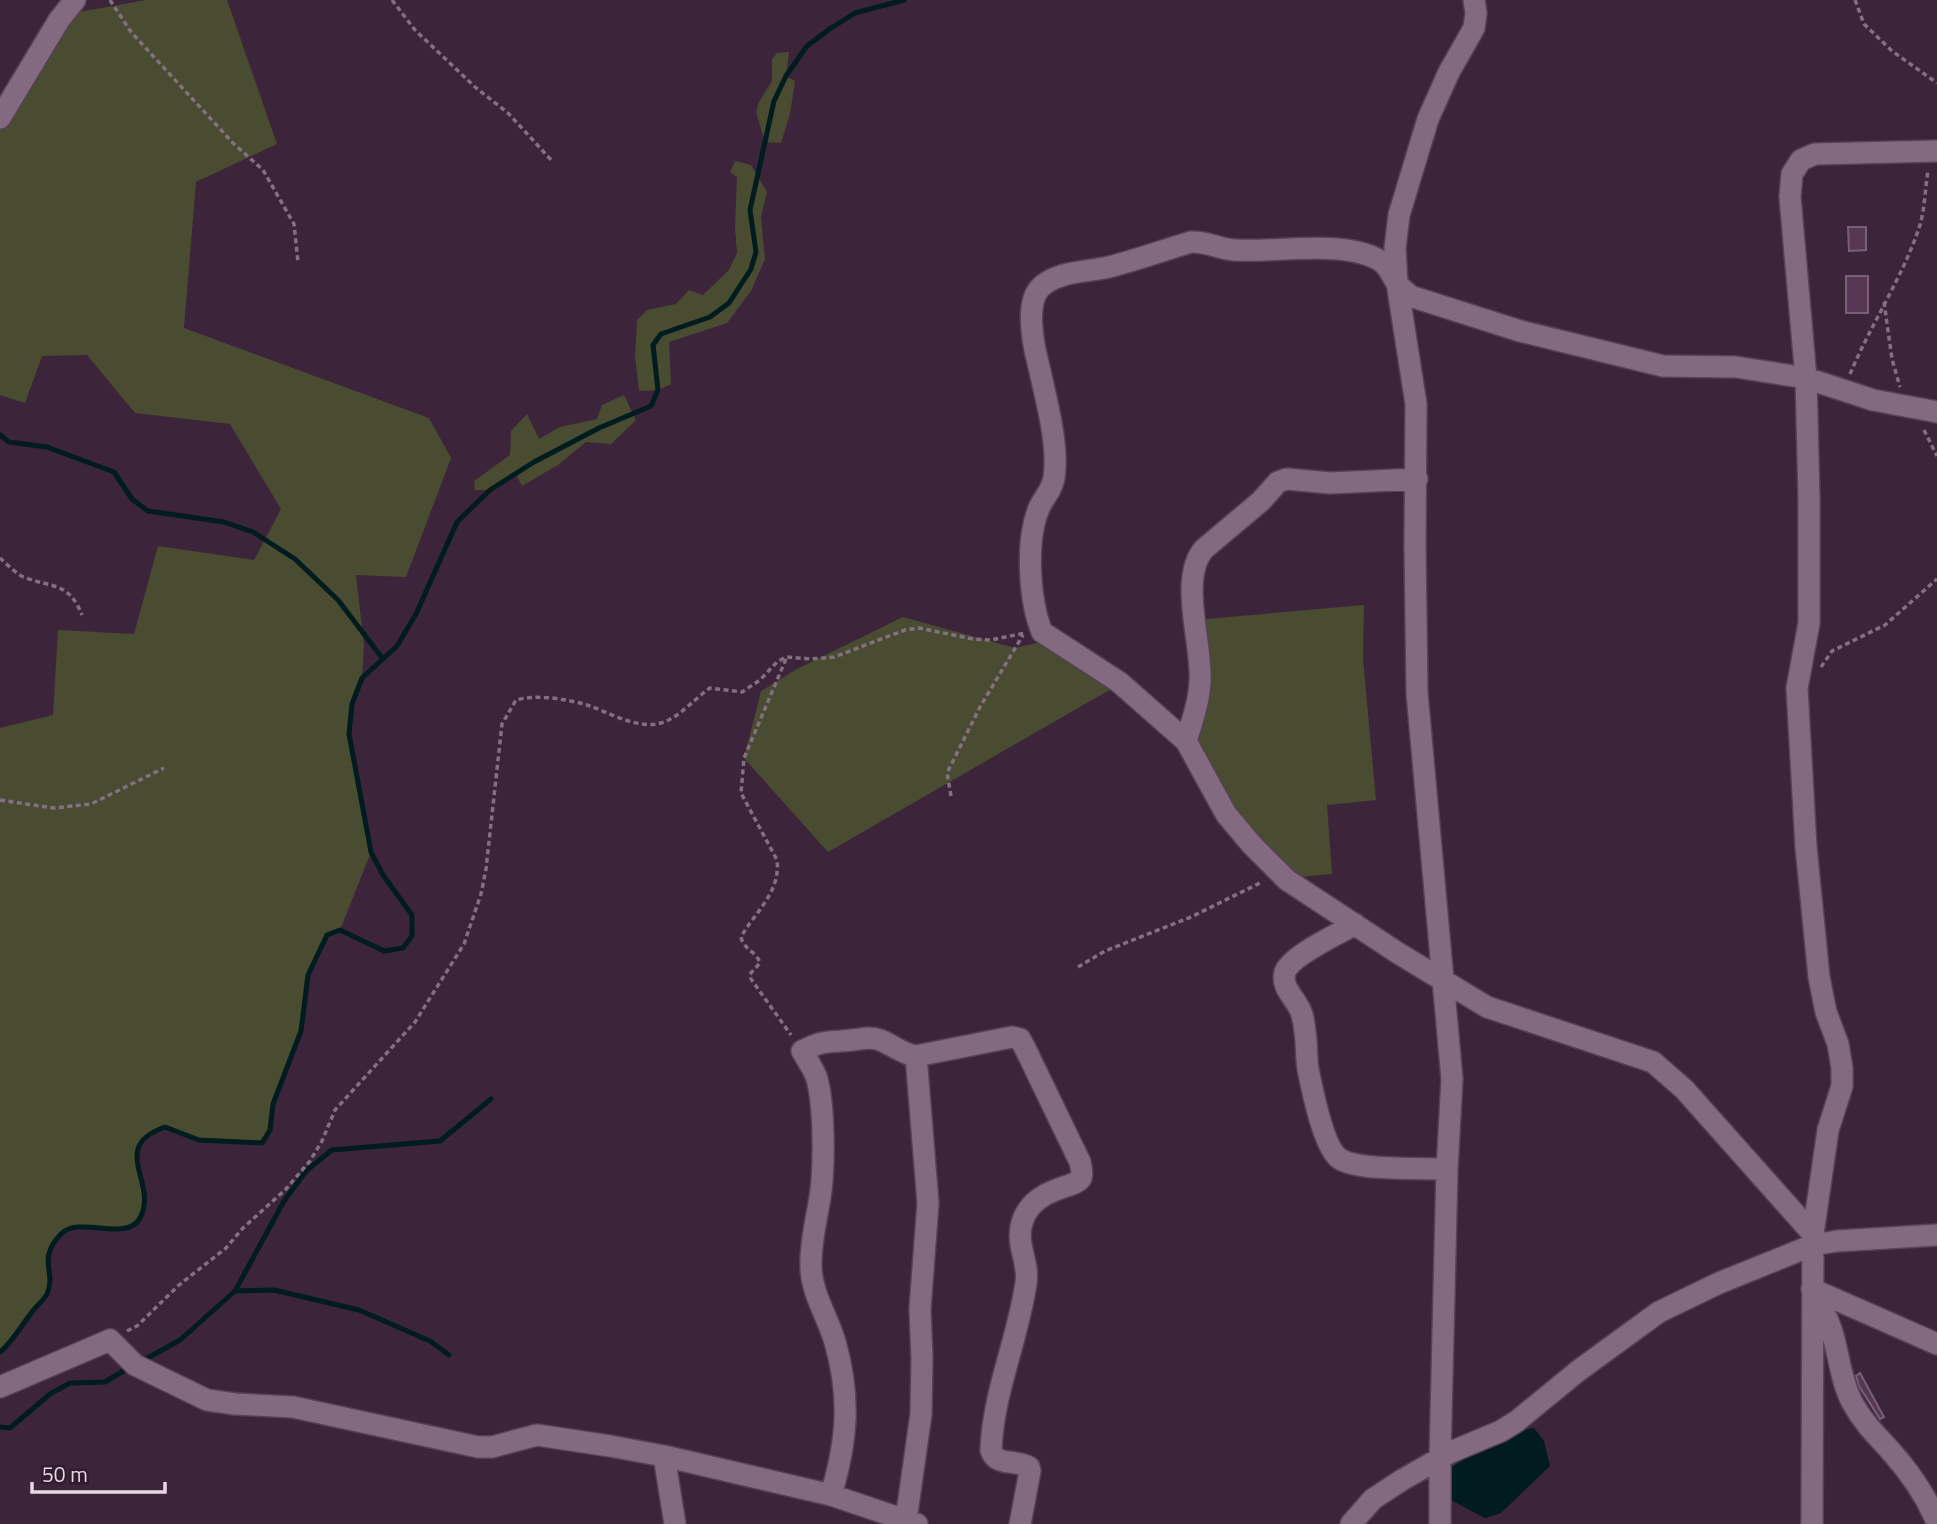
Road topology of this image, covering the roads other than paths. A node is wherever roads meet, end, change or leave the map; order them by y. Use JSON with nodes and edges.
{"nodes":[{"id":1,"x":75,"y":0,"type":"edge"},
{"id":2,"x":1474,"y":0,"type":"edge"},
{"id":3,"x":0,"y":118,"type":"edge"},
{"id":4,"x":1934,"y":151,"type":"edge"},
{"id":5,"x":1397,"y":283,"type":"junction"},
{"id":6,"x":1806,"y":378,"type":"junction"},
{"id":7,"x":1937,"y":412,"type":"edge"},
{"id":8,"x":1417,"y":479,"type":"junction"},
{"id":9,"x":1186,"y":741,"type":"junction"},
{"id":10,"x":1355,"y":924,"type":"junction"},
{"id":11,"x":1443,"y":979,"type":"junction"},
{"id":12,"x":916,"y":1056,"type":"junction"},
{"id":13,"x":1447,"y":1169,"type":"junction"},
{"id":14,"x":1937,"y":1235,"type":"edge"},
{"id":15,"x":1813,"y":1240,"type":"junction"},
{"id":16,"x":1813,"y":1298,"type":"junction"},
{"id":17,"x":1937,"y":1344,"type":"edge"},
{"id":18,"x":0,"y":1387,"type":"edge"},
{"id":19,"x":664,"y":1456,"type":"junction"},
{"id":20,"x":1440,"y":1459,"type":"junction"},
{"id":21,"x":831,"y":1495,"type":"junction"},
{"id":22,"x":912,"y":1522,"type":"edge"},
{"id":23,"x":1937,"y":1522,"type":"edge"},
{"id":24,"x":675,"y":1524,"type":"edge"},
{"id":25,"x":1020,"y":1524,"type":"edge"},
{"id":26,"x":1351,"y":1524,"type":"edge"},
{"id":27,"x":1440,"y":1524,"type":"edge"},
{"id":28,"x":1812,"y":1524,"type":"edge"}],
"edges":[{"from":1,"to":3,"type":"street"},
{"from":2,"to":5,"type":"street"},
{"from":4,"to":6,"type":"street"},
{"from":5,"to":6,"type":"street"},
{"from":5,"to":8,"type":"street"},
{"from":5,"to":9,"type":"street"},
{"from":6,"to":7,"type":"street"},
{"from":6,"to":15,"type":"street"},
{"from":8,"to":9,"type":"street"},
{"from":8,"to":11,"type":"street"},
{"from":9,"to":10,"type":"street"},
{"from":10,"to":11,"type":"street"},
{"from":10,"to":13,"type":"street"},
{"from":11,"to":13,"type":"street"},
{"from":11,"to":15,"type":"street"},
{"from":12,"to":21,"type":"street"},
{"from":12,"to":22,"type":"street"},
{"from":12,"to":25,"type":"street"},
{"from":13,"to":20,"type":"street"},
{"from":14,"to":15,"type":"street"},
{"from":15,"to":16,"type":"street"},
{"from":15,"to":20,"type":"street"},
{"from":16,"to":17,"type":"street"},
{"from":16,"to":23,"type":"street"},
{"from":16,"to":28,"type":"street"},
{"from":18,"to":19,"type":"street"},
{"from":19,"to":21,"type":"street"},
{"from":19,"to":24,"type":"street"},
{"from":20,"to":26,"type":"street"},
{"from":20,"to":27,"type":"street"},
{"from":21,"to":22,"type":"street"}]}
